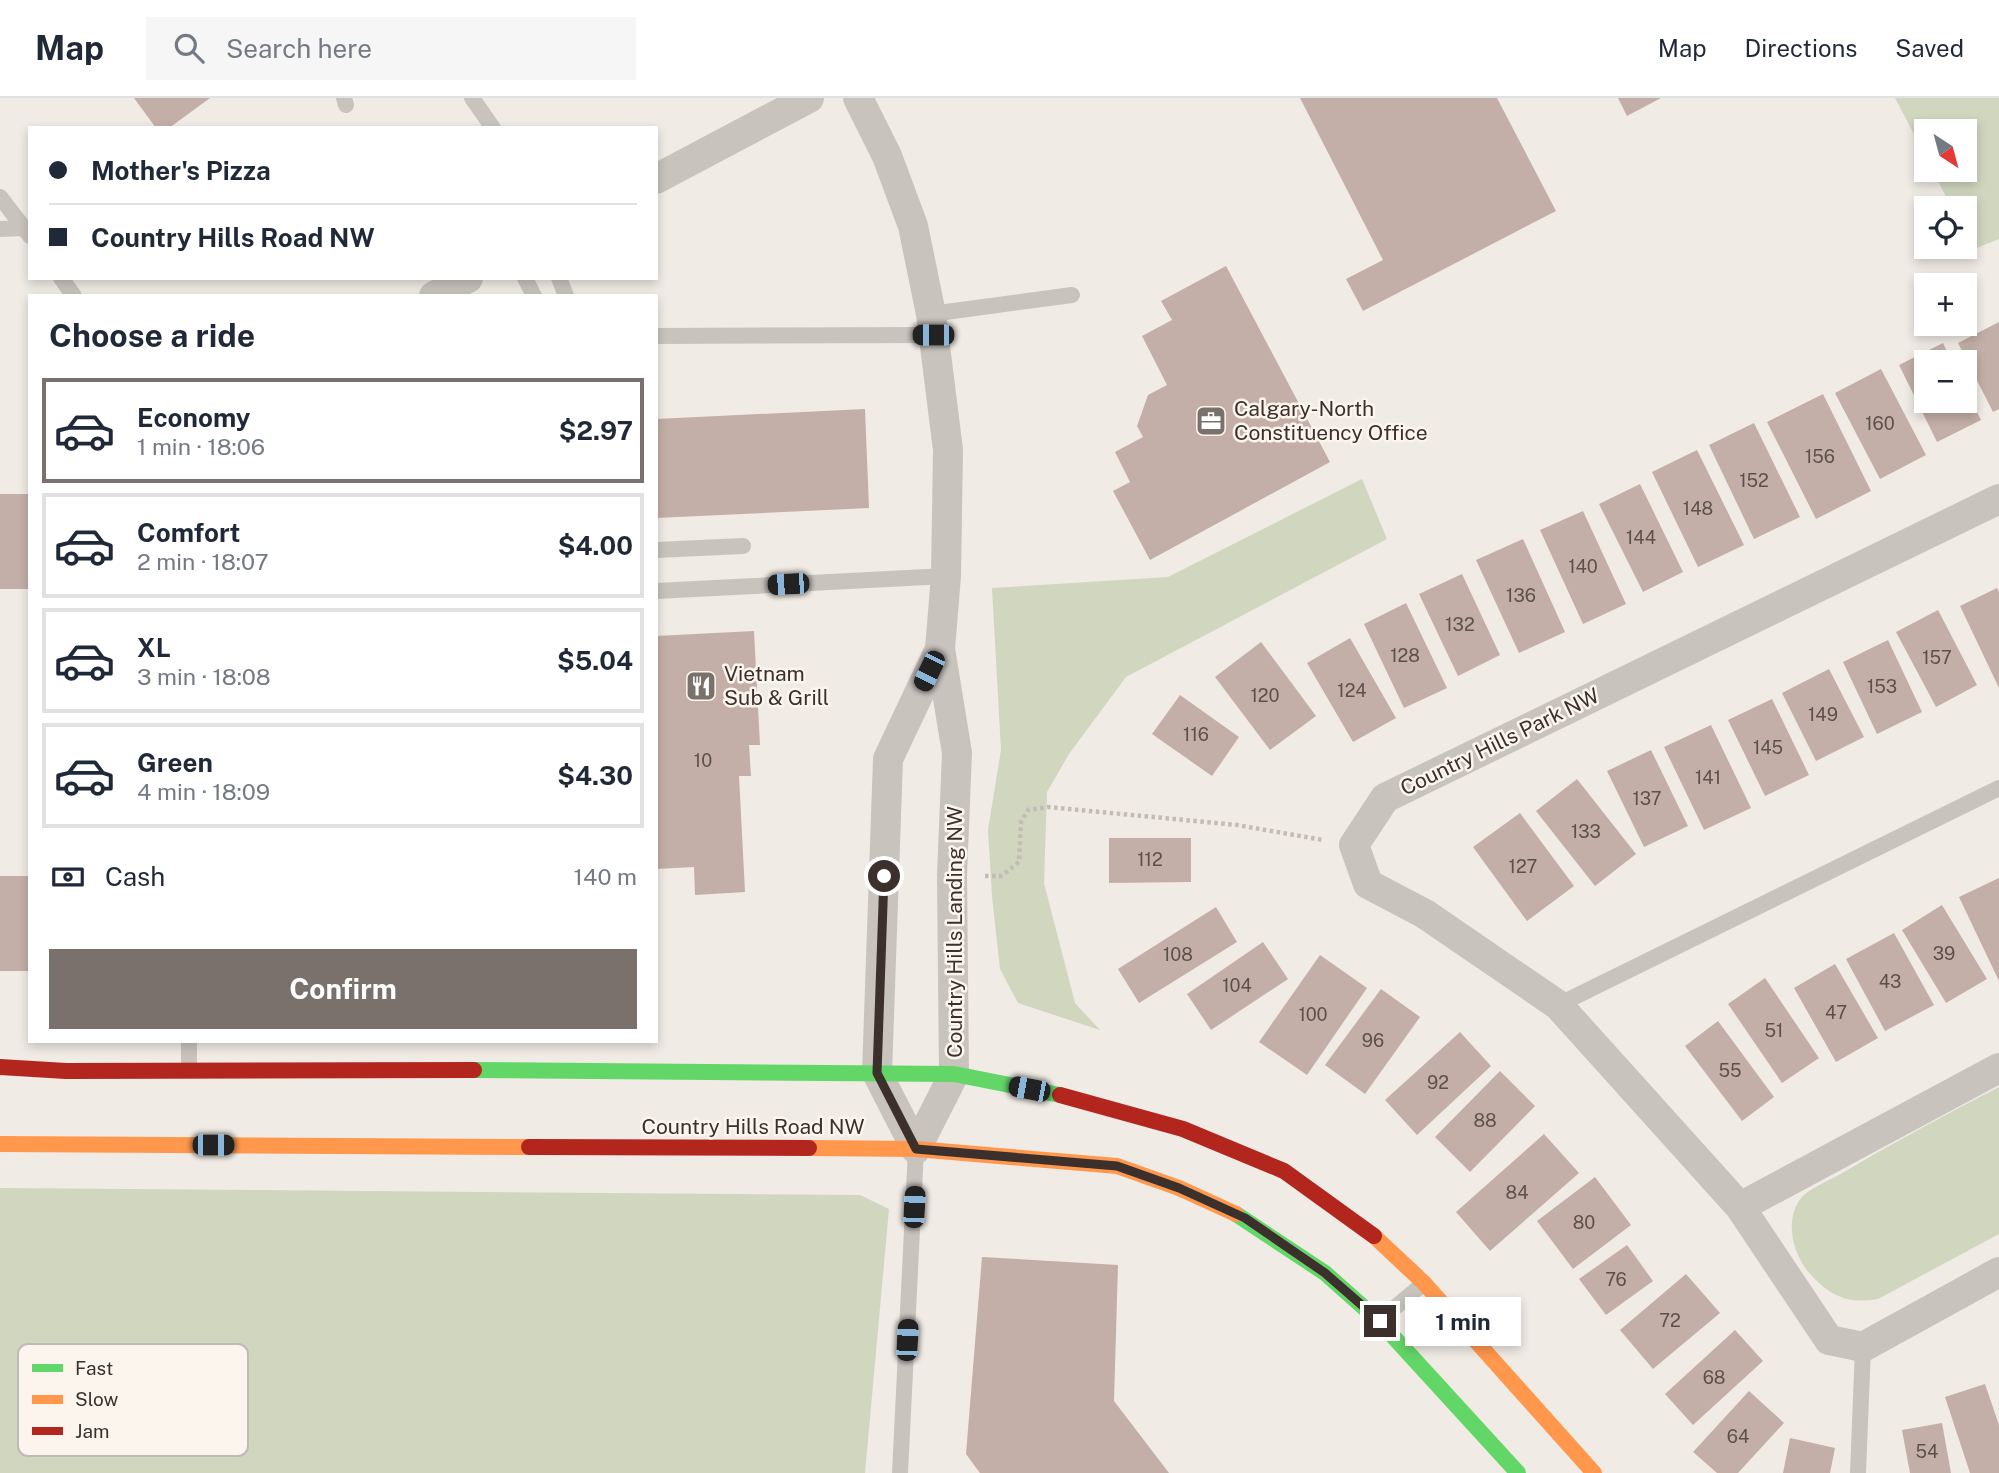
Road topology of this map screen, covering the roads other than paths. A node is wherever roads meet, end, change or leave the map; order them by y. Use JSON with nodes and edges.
{"nodes":[{"id":1,"x":472,"y":98,"type":"edge"},
{"id":2,"x":809,"y":98,"type":"edge"},
{"id":3,"x":858,"y":98,"type":"edge"},
{"id":4,"x":492,"y":126,"type":"edge"},
{"id":5,"x":658,"y":178,"type":"edge"},
{"id":6,"x":0,"y":197,"type":"edge"},
{"id":7,"x":0,"y":229,"type":"edge"},
{"id":8,"x":27,"y":232,"type":"edge"},
{"id":9,"x":1072,"y":295,"type":"dead end"},
{"id":10,"x":932,"y":325,"type":"junction"},
{"id":11,"x":658,"y":336,"type":"edge"},
{"id":12,"x":1999,"y":499,"type":"edge"},
{"id":13,"x":743,"y":546,"type":"dead end"},
{"id":14,"x":658,"y":550,"type":"edge"},
{"id":15,"x":947,"y":576,"type":"junction"},
{"id":16,"x":658,"y":590,"type":"edge"},
{"id":17,"x":940,"y":649,"type":"junction"},
{"id":18,"x":1999,"y":788,"type":"edge"},
{"id":19,"x":1558,"y":1005,"type":"junction"},
{"id":20,"x":189,"y":1043,"type":"edge"},
{"id":21,"x":0,"y":1067,"type":"edge"},
{"id":22,"x":1999,"y":1068,"type":"edge"},
{"id":23,"x":189,"y":1070,"type":"junction"},
{"id":24,"x":877,"y":1073,"type":"junction"},
{"id":25,"x":954,"y":1074,"type":"junction"},
{"id":26,"x":0,"y":1144,"type":"edge"},
{"id":27,"x":916,"y":1149,"type":"junction"},
{"id":28,"x":1740,"y":1207,"type":"junction"},
{"id":29,"x":1999,"y":1272,"type":"edge"},
{"id":30,"x":1424,"y":1283,"type":"junction"},
{"id":31,"x":1380,"y":1321,"type":"junction"},
{"id":32,"x":1863,"y":1347,"type":"junction"},
{"id":33,"x":900,"y":1473,"type":"edge"},
{"id":34,"x":1518,"y":1473,"type":"edge"},
{"id":35,"x":1594,"y":1473,"type":"edge"},
{"id":36,"x":1858,"y":1473,"type":"edge"}],
"edges":[{"from":1,"to":4,"type":"lane"},
{"from":2,"to":5,"type":"street"},
{"from":3,"to":10,"type":"street","name":"Country Hills Landing NW"},
{"from":6,"to":8,"type":"lane"},
{"from":7,"to":8,"type":"lane"},
{"from":9,"to":10,"type":"lane"},
{"from":10,"to":11,"type":"lane"},
{"from":10,"to":15,"type":"street","name":"Country Hills Landing NW"},
{"from":12,"to":19,"type":"street","name":"Country Hills Park NW"},
{"from":13,"to":14,"type":"lane"},
{"from":15,"to":16,"type":"lane"},
{"from":15,"to":17,"type":"street","name":"Country Hills Landing NW"},
{"from":17,"to":24,"type":"street","name":"Country Hills Landing NW"},
{"from":17,"to":25,"type":"street","name":"Country Hills Landing NW"},
{"from":18,"to":19,"type":"lane"},
{"from":19,"to":28,"type":"street"},
{"from":20,"to":23,"type":"lane"},
{"from":21,"to":23,"type":"street"},
{"from":22,"to":28,"type":"street"},
{"from":23,"to":24,"type":"street"},
{"from":24,"to":25,"type":"street"},
{"from":24,"to":27,"type":"street","name":"Country Hills Landing NW"},
{"from":25,"to":27,"type":"street","name":"Country Hills Landing NW"},
{"from":25,"to":30,"type":"street"},
{"from":26,"to":27,"type":"street","name":"Country Hills Road NW"},
{"from":27,"to":31,"type":"street","name":"Country Hills Road NW"},
{"from":27,"to":33,"type":"lane"},
{"from":28,"to":32,"type":"street"},
{"from":29,"to":32,"type":"street"},
{"from":30,"to":31,"type":"lane"},
{"from":30,"to":35,"type":"street"},
{"from":31,"to":34,"type":"street","name":"Country Hills Road NW"},
{"from":32,"to":36,"type":"lane"}]}
